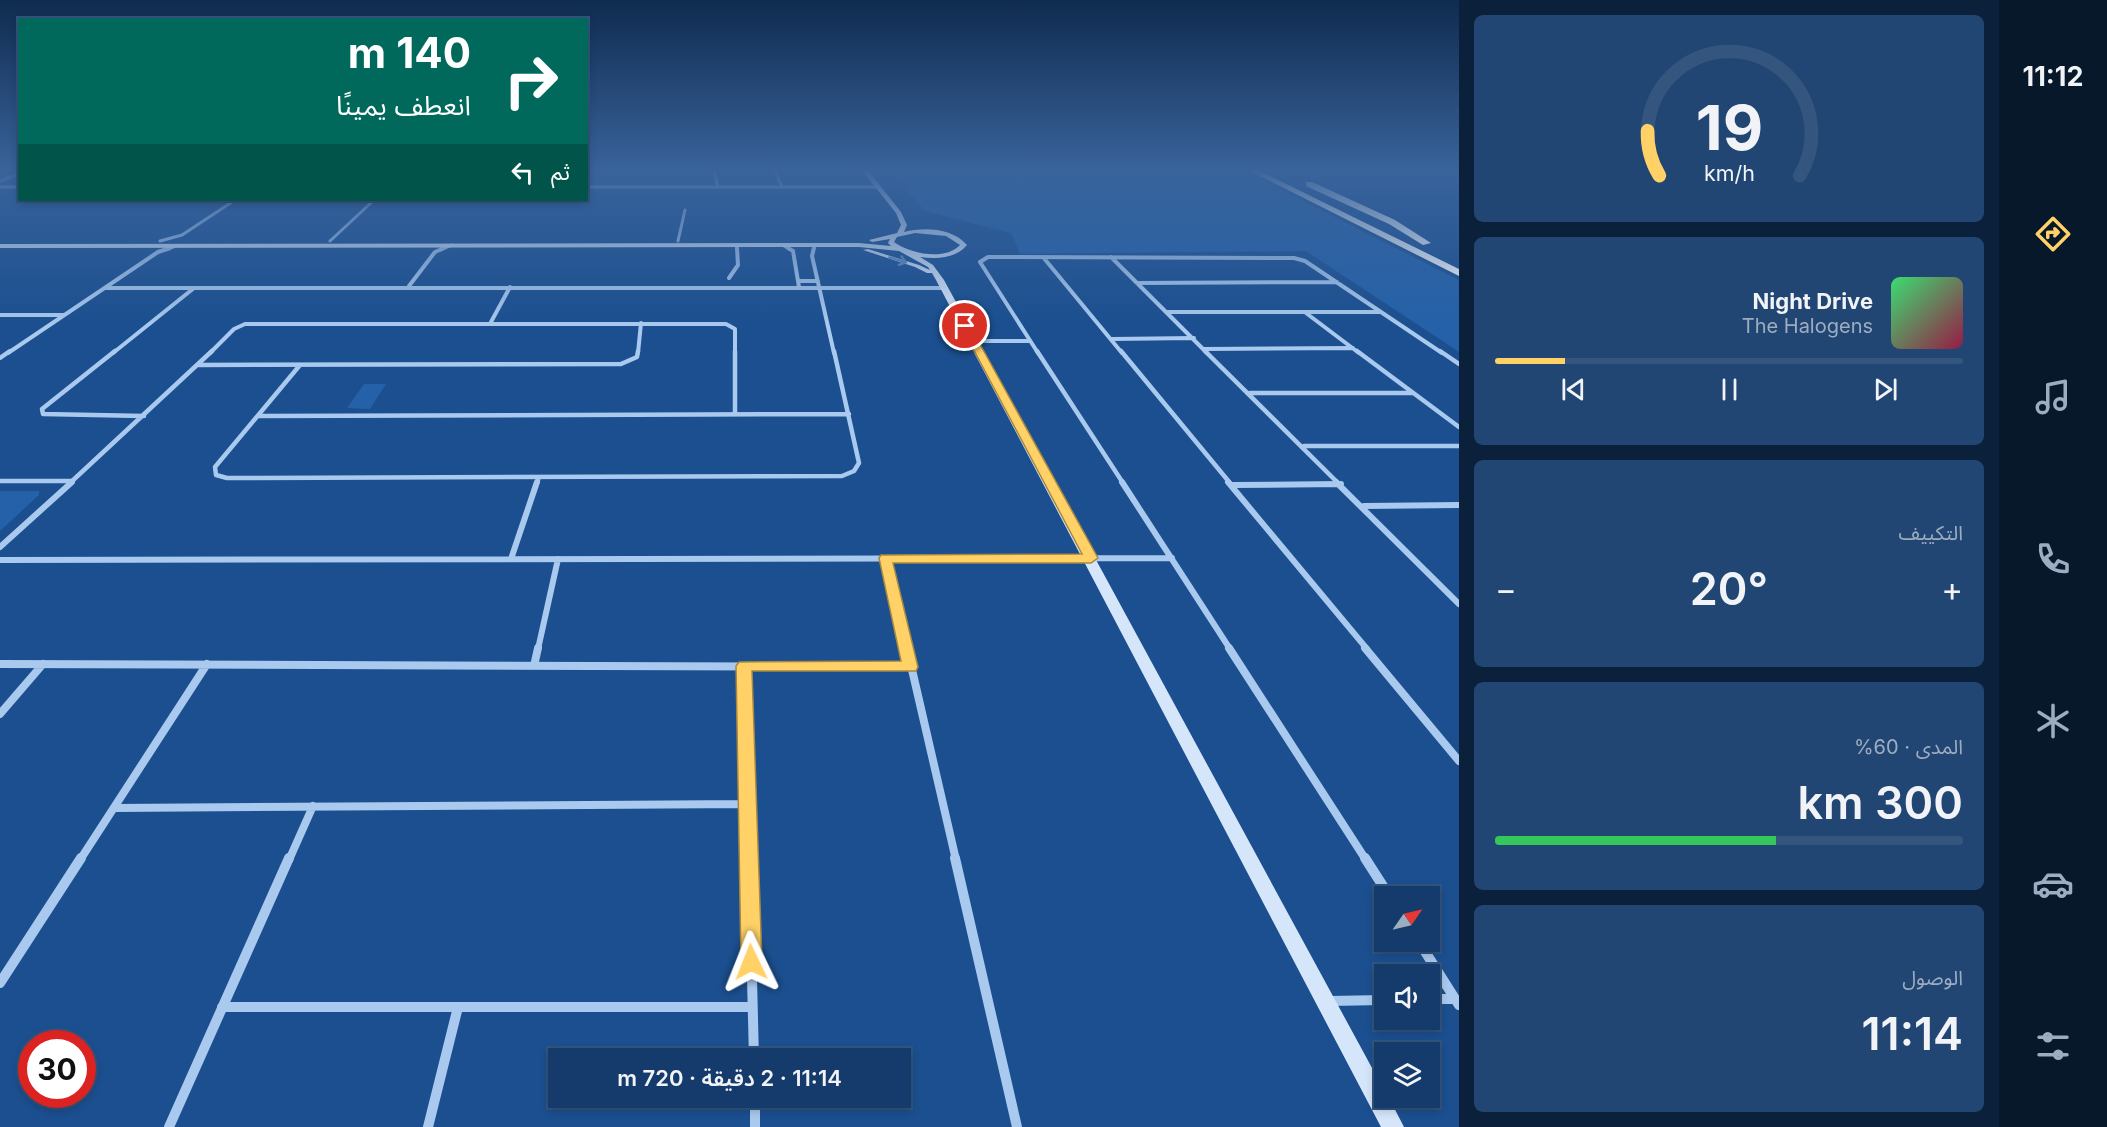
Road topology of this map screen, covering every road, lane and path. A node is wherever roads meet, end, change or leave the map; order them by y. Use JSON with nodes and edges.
{"nodes":[{"id":1,"x":208,"y":221,"type":"edge"},
{"id":2,"x":352,"y":221,"type":"edge"},
{"id":3,"x":683,"y":221,"type":"edge"},
{"id":4,"x":902,"y":221,"type":"edge"},
{"id":5,"x":911,"y":221,"type":"edge"},
{"id":6,"x":1354,"y":221,"type":"edge"},
{"id":7,"x":1372,"y":221,"type":"edge"},
{"id":8,"x":1389,"y":221,"type":"edge"},
{"id":9,"x":943,"y":233,"type":"junction"},
{"id":10,"x":897,"y":235,"type":"junction"},
{"id":11,"x":183,"y":240,"type":"junction"},
{"id":12,"x":330,"y":241,"type":"junction"},
{"id":13,"x":678,"y":241,"type":"junction"},
{"id":14,"x":730,"y":241,"type":"junction"},
{"id":15,"x":0,"y":244,"type":"edge"},
{"id":16,"x":426,"y":245,"type":"junction"},
{"id":17,"x":452,"y":245,"type":"junction"},
{"id":18,"x":692,"y":245,"type":"junction"},
{"id":19,"x":737,"y":245,"type":"junction"},
{"id":20,"x":817,"y":245,"type":"junction"},
{"id":21,"x":158,"y":246,"type":"junction"},
{"id":22,"x":784,"y":246,"type":"junction"},
{"id":23,"x":903,"y":250,"type":"junction"},
{"id":24,"x":1434,"y":250,"type":"junction"},
{"id":25,"x":435,"y":252,"type":"junction"},
{"id":26,"x":956,"y":252,"type":"junction"},
{"id":27,"x":1111,"y":257,"type":"junction"},
{"id":28,"x":1043,"y":258,"type":"junction"},
{"id":29,"x":1459,"y":263,"type":"edge"},
{"id":30,"x":1459,"y":273,"type":"edge"},
{"id":31,"x":729,"y":278,"type":"dead end"},
{"id":32,"x":798,"y":281,"type":"junction"},
{"id":33,"x":1337,"y":282,"type":"junction"},
{"id":34,"x":1137,"y":283,"type":"junction"},
{"id":35,"x":819,"y":284,"type":"junction"},
{"id":36,"x":943,"y":285,"type":"junction"},
{"id":37,"x":409,"y":286,"type":"junction"},
{"id":38,"x":194,"y":287,"type":"junction"},
{"id":39,"x":510,"y":287,"type":"junction"},
{"id":40,"x":800,"y":287,"type":"junction"},
{"id":41,"x":105,"y":288,"type":"junction"},
{"id":42,"x":1167,"y":312,"type":"junction"},
{"id":43,"x":1305,"y":312,"type":"junction"},
{"id":44,"x":1381,"y":312,"type":"junction"},
{"id":45,"x":0,"y":315,"type":"edge"},
{"id":46,"x":65,"y":315,"type":"junction"},
{"id":47,"x":491,"y":322,"type":"junction"},
{"id":48,"x":642,"y":323,"type":"junction"},
{"id":49,"x":1194,"y":338,"type":"junction"},
{"id":50,"x":1112,"y":339,"type":"junction"},
{"id":51,"x":974,"y":341,"type":"junction"},
{"id":52,"x":1029,"y":341,"type":"junction"},
{"id":53,"x":1353,"y":348,"type":"junction"},
{"id":54,"x":1204,"y":349,"type":"junction"},
{"id":55,"x":1,"y":356,"type":"edge"},
{"id":56,"x":1459,"y":364,"type":"edge"},
{"id":57,"x":199,"y":365,"type":"junction"},
{"id":58,"x":300,"y":365,"type":"junction"},
{"id":59,"x":1250,"y":393,"type":"junction"},
{"id":60,"x":1412,"y":393,"type":"junction"},
{"id":61,"x":735,"y":414,"type":"junction"},
{"id":62,"x":849,"y":414,"type":"junction"},
{"id":63,"x":144,"y":416,"type":"junction"},
{"id":64,"x":258,"y":416,"type":"junction"},
{"id":65,"x":1459,"y":428,"type":"edge"},
{"id":66,"x":1303,"y":446,"type":"junction"},
{"id":67,"x":1459,"y":446,"type":"edge"},
{"id":68,"x":539,"y":477,"type":"junction"},
{"id":69,"x":0,"y":481,"type":"edge"},
{"id":70,"x":71,"y":481,"type":"junction"},
{"id":71,"x":1341,"y":484,"type":"junction"},
{"id":72,"x":1233,"y":485,"type":"junction"},
{"id":73,"x":1459,"y":505,"type":"edge"},
{"id":74,"x":1363,"y":506,"type":"junction"},
{"id":75,"x":0,"y":547,"type":"edge"},
{"id":76,"x":886,"y":558,"type":"junction"},
{"id":77,"x":1091,"y":558,"type":"junction"},
{"id":78,"x":1172,"y":558,"type":"junction"},
{"id":79,"x":511,"y":559,"type":"junction"},
{"id":80,"x":558,"y":559,"type":"junction"},
{"id":81,"x":0,"y":560,"type":"edge"},
{"id":82,"x":1459,"y":604,"type":"edge"},
{"id":83,"x":0,"y":664,"type":"edge"},
{"id":84,"x":43,"y":664,"type":"junction"},
{"id":85,"x":207,"y":664,"type":"junction"},
{"id":86,"x":534,"y":666,"type":"junction"},
{"id":87,"x":744,"y":666,"type":"junction"},
{"id":88,"x":910,"y":667,"type":"junction"},
{"id":89,"x":0,"y":714,"type":"edge"},
{"id":90,"x":1459,"y":761,"type":"edge"},
{"id":91,"x":747,"y":804,"type":"junction"},
{"id":92,"x":313,"y":806,"type":"junction"},
{"id":93,"x":114,"y":808,"type":"junction"},
{"id":94,"x":1383,"y":886,"type":"edge"},
{"id":95,"x":1425,"y":952,"type":"edge"},
{"id":96,"x":0,"y":983,"type":"edge"},
{"id":97,"x":1325,"y":1000,"type":"junction"},
{"id":98,"x":1374,"y":1000,"type":"edge"},
{"id":99,"x":1440,"y":1000,"type":"edge"},
{"id":100,"x":1457,"y":1002,"type":"edge"},
{"id":101,"x":222,"y":1007,"type":"junction"},
{"id":102,"x":458,"y":1007,"type":"junction"},
{"id":103,"x":752,"y":1007,"type":"junction"},
{"id":104,"x":754,"y":1048,"type":"edge"},
{"id":105,"x":755,"y":1108,"type":"edge"},
{"id":106,"x":169,"y":1127,"type":"edge"},
{"id":107,"x":429,"y":1127,"type":"edge"},
{"id":108,"x":755,"y":1127,"type":"edge"},
{"id":109,"x":1017,"y":1127,"type":"edge"},
{"id":110,"x":1393,"y":1127,"type":"edge"}],
"edges":[{"from":1,"to":11,"type":"street"},
{"from":2,"to":12,"type":"street"},
{"from":3,"to":13,"type":"street"},
{"from":4,"to":10,"type":"main road"},
{"from":5,"to":9,"type":"main road"},
{"from":6,"to":30,"type":"highway"},
{"from":7,"to":24,"type":"highway"},
{"from":8,"to":24,"type":"highway"},
{"from":9,"to":10,"type":"main road"},
{"from":9,"to":26,"type":"main road"},
{"from":10,"to":14,"type":"main road"},
{"from":10,"to":23,"type":"main road"},
{"from":11,"to":12,"type":"main road"},
{"from":11,"to":16,"type":"main road"},
{"from":11,"to":21,"type":"main road"},
{"from":12,"to":13,"type":"main road"},
{"from":13,"to":14,"type":"main road"},
{"from":14,"to":18,"type":"main road"},
{"from":15,"to":21,"type":"main road"},
{"from":16,"to":17,"type":"main road"},
{"from":16,"to":25,"type":"street"},
{"from":17,"to":18,"type":"main road"},
{"from":17,"to":25,"type":"street"},
{"from":18,"to":19,"type":"main road"},
{"from":19,"to":22,"type":"main road"},
{"from":19,"to":31,"type":"street"},
{"from":20,"to":22,"type":"main road"},
{"from":20,"to":23,"type":"main road"},
{"from":20,"to":35,"type":"street"},
{"from":20,"to":36,"type":"main road","one_way":true},
{"from":21,"to":41,"type":"street"},
{"from":22,"to":32,"type":"street"},
{"from":23,"to":26,"type":"main road"},
{"from":23,"to":36,"type":"main road"},
{"from":24,"to":29,"type":"highway"},
{"from":25,"to":37,"type":"street"},
{"from":26,"to":36,"type":"main road"},
{"from":27,"to":28,"type":"street"},
{"from":27,"to":33,"type":"street"},
{"from":27,"to":34,"type":"street"},
{"from":28,"to":50,"type":"street"},
{"from":28,"to":52,"type":"street"},
{"from":32,"to":35,"type":"street"},
{"from":32,"to":40,"type":"street"},
{"from":33,"to":34,"type":"street"},
{"from":33,"to":44,"type":"street"},
{"from":34,"to":42,"type":"street"},
{"from":35,"to":36,"type":"street"},
{"from":35,"to":40,"type":"street"},
{"from":35,"to":62,"type":"street"},
{"from":36,"to":51,"type":"main road"},
{"from":37,"to":38,"type":"street"},
{"from":37,"to":39,"type":"street"},
{"from":38,"to":41,"type":"street"},
{"from":38,"to":63,"type":"street"},
{"from":39,"to":40,"type":"street"},
{"from":39,"to":47,"type":"street"},
{"from":41,"to":46,"type":"street"},
{"from":42,"to":43,"type":"street"},
{"from":42,"to":49,"type":"street"},
{"from":43,"to":44,"type":"street"},
{"from":43,"to":53,"type":"street"},
{"from":44,"to":56,"type":"street"},
{"from":45,"to":46,"type":"street"},
{"from":46,"to":55,"type":"street"},
{"from":47,"to":48,"type":"street"},
{"from":47,"to":57,"type":"street"},
{"from":48,"to":58,"type":"street"},
{"from":48,"to":61,"type":"street"},
{"from":49,"to":50,"type":"street"},
{"from":49,"to":54,"type":"street"},
{"from":50,"to":72,"type":"street"},
{"from":51,"to":52,"type":"street"},
{"from":51,"to":77,"type":"main road"},
{"from":52,"to":78,"type":"street"},
{"from":53,"to":54,"type":"street"},
{"from":53,"to":60,"type":"street"},
{"from":54,"to":59,"type":"street"},
{"from":57,"to":58,"type":"street"},
{"from":57,"to":63,"type":"street"},
{"from":58,"to":64,"type":"street"},
{"from":59,"to":60,"type":"street"},
{"from":59,"to":66,"type":"street"},
{"from":60,"to":65,"type":"street"},
{"from":61,"to":62,"type":"street"},
{"from":61,"to":64,"type":"street"},
{"from":62,"to":68,"type":"street"},
{"from":63,"to":70,"type":"street"},
{"from":64,"to":68,"type":"street"},
{"from":66,"to":67,"type":"street"},
{"from":66,"to":71,"type":"street"},
{"from":68,"to":79,"type":"street"},
{"from":69,"to":70,"type":"street"},
{"from":70,"to":75,"type":"street"},
{"from":71,"to":72,"type":"street"},
{"from":71,"to":74,"type":"street"},
{"from":72,"to":90,"type":"street"},
{"from":73,"to":74,"type":"street"},
{"from":74,"to":82,"type":"street"},
{"from":76,"to":77,"type":"street"},
{"from":76,"to":80,"type":"street"},
{"from":76,"to":88,"type":"street"},
{"from":77,"to":78,"type":"street"},
{"from":77,"to":97,"type":"main road"},
{"from":78,"to":94,"type":"street"},
{"from":79,"to":80,"type":"street"},
{"from":79,"to":81,"type":"street"},
{"from":80,"to":86,"type":"street"},
{"from":83,"to":84,"type":"street"},
{"from":84,"to":85,"type":"street"},
{"from":84,"to":89,"type":"street"},
{"from":85,"to":86,"type":"street"},
{"from":85,"to":93,"type":"street"},
{"from":86,"to":87,"type":"street"},
{"from":87,"to":88,"type":"street"},
{"from":87,"to":91,"type":"street"},
{"from":88,"to":109,"type":"street"},
{"from":91,"to":92,"type":"street"},
{"from":91,"to":103,"type":"street"},
{"from":92,"to":93,"type":"street"},
{"from":92,"to":101,"type":"street"},
{"from":93,"to":96,"type":"street"},
{"from":95,"to":100,"type":"street"},
{"from":97,"to":98,"type":"street"},
{"from":97,"to":110,"type":"main road"},
{"from":99,"to":100,"type":"street"},
{"from":101,"to":102,"type":"street"},
{"from":101,"to":106,"type":"street"},
{"from":102,"to":103,"type":"street"},
{"from":102,"to":107,"type":"street"},
{"from":103,"to":104,"type":"street"},
{"from":105,"to":108,"type":"street"}]}
